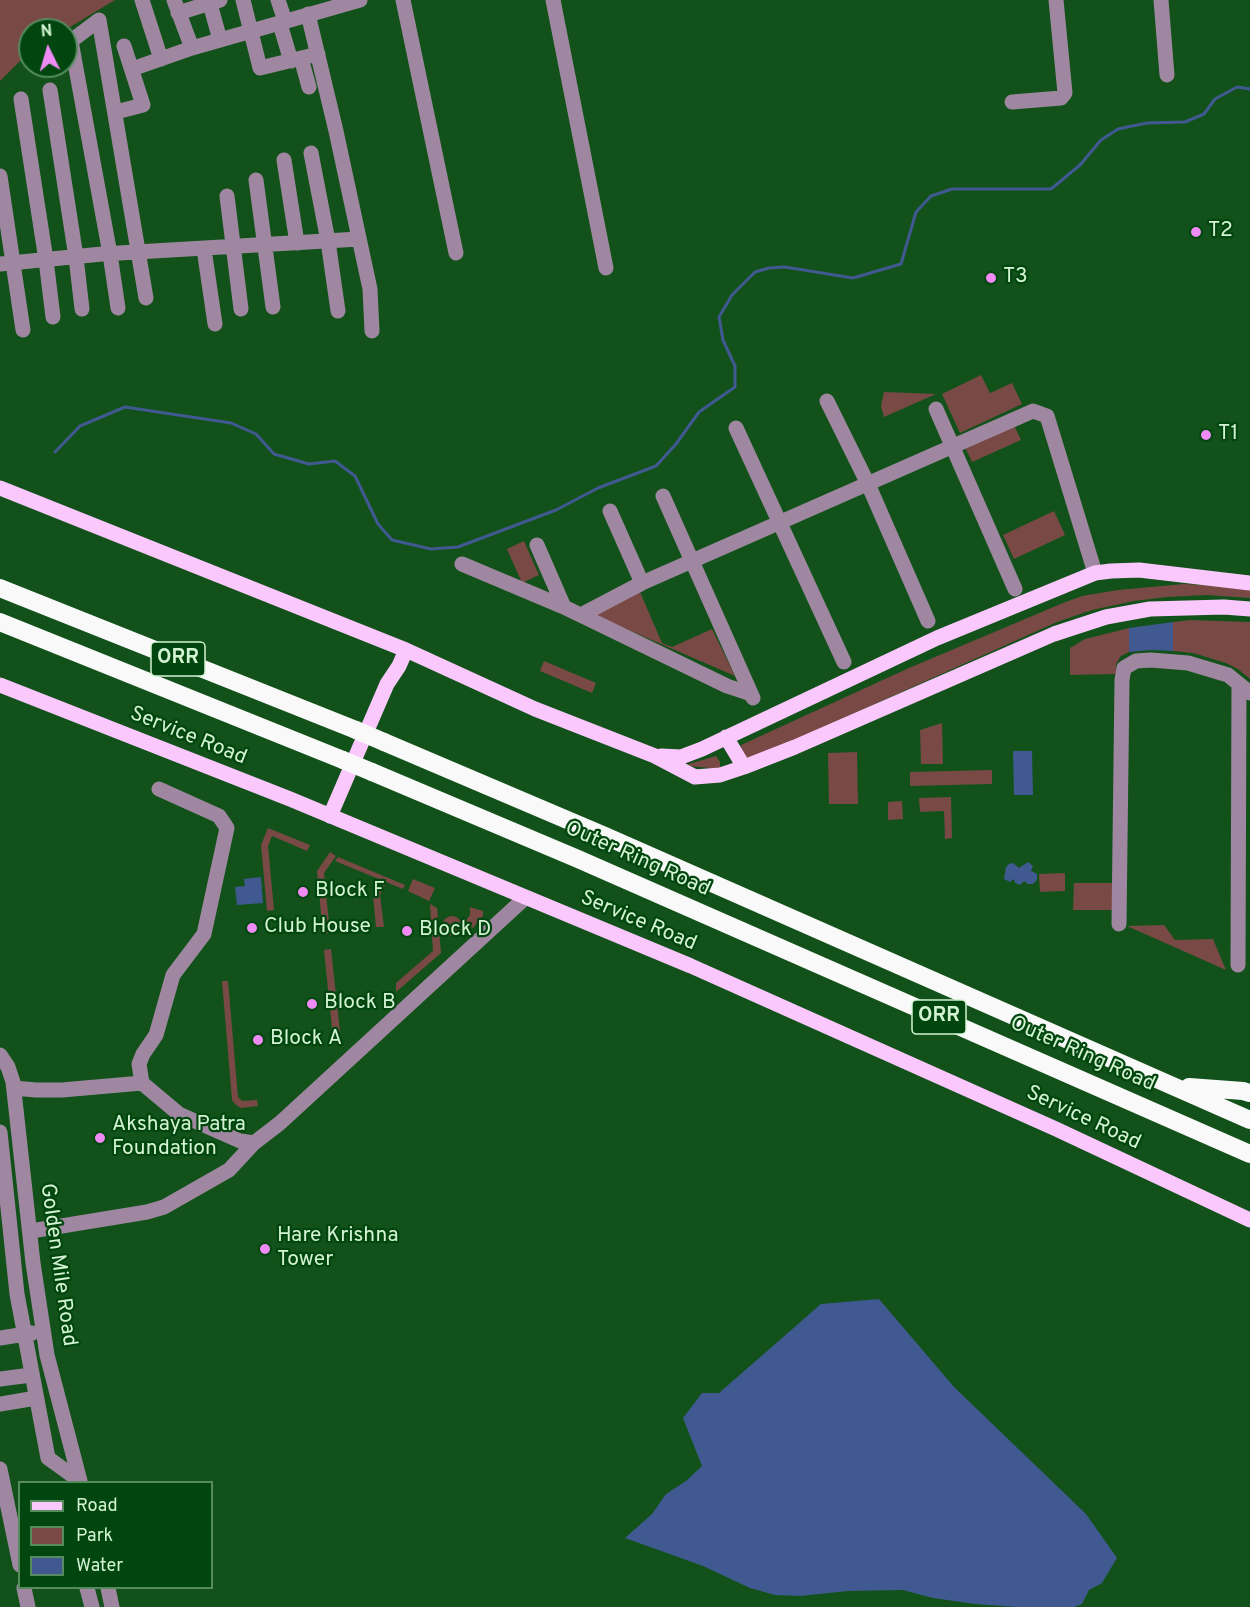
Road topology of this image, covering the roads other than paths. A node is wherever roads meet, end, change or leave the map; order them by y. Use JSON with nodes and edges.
{"nodes":[{"id":1,"x":142,"y":0,"type":"edge"},
{"id":2,"x":243,"y":0,"type":"edge"},
{"id":3,"x":278,"y":0,"type":"edge"},
{"id":4,"x":360,"y":0,"type":"edge"},
{"id":5,"x":403,"y":0,"type":"edge"},
{"id":6,"x":553,"y":0,"type":"edge"},
{"id":7,"x":1056,"y":0,"type":"edge"},
{"id":8,"x":1161,"y":0,"type":"edge"},
{"id":9,"x":213,"y":1,"type":"edge"},
{"id":10,"x":176,"y":6,"type":"edge"},
{"id":11,"x":312,"y":9,"type":"edge"},
{"id":12,"x":283,"y":23,"type":"junction"},
{"id":13,"x":251,"y":32,"type":"junction"},
{"id":14,"x":220,"y":40,"type":"junction"},
{"id":15,"x":124,"y":46,"type":"dead end"},
{"id":16,"x":192,"y":48,"type":"junction"},
{"id":17,"x":318,"y":54,"type":"junction"},
{"id":18,"x":161,"y":59,"type":"junction"},
{"id":19,"x":296,"y":59,"type":"junction"},
{"id":20,"x":132,"y":69,"type":"junction"},
{"id":21,"x":1167,"y":75,"type":"dead end"},
{"id":22,"x":309,"y":87,"type":"dead end"},
{"id":23,"x":50,"y":90,"type":"dead end"},
{"id":24,"x":21,"y":99,"type":"dead end"},
{"id":25,"x":1012,"y":102,"type":"dead end"},
{"id":26,"x":116,"y":112,"type":"junction"},
{"id":27,"x":311,"y":153,"type":"dead end"},
{"id":28,"x":284,"y":160,"type":"dead end"},
{"id":29,"x":0,"y":176,"type":"edge"},
{"id":30,"x":256,"y":180,"type":"dead end"},
{"id":31,"x":226,"y":196,"type":"dead end"},
{"id":32,"x":360,"y":239,"type":"junction"},
{"id":33,"x":328,"y":241,"type":"junction"},
{"id":34,"x":297,"y":243,"type":"junction"},
{"id":35,"x":265,"y":244,"type":"junction"},
{"id":36,"x":233,"y":247,"type":"junction"},
{"id":37,"x":204,"y":249,"type":"junction"},
{"id":38,"x":139,"y":252,"type":"junction"},
{"id":39,"x":456,"y":253,"type":"dead end"},
{"id":40,"x":110,"y":254,"type":"junction"},
{"id":41,"x":76,"y":257,"type":"junction"},
{"id":42,"x":46,"y":260,"type":"junction"},
{"id":43,"x":6,"y":264,"type":"edge"},
{"id":44,"x":606,"y":268,"type":"dead end"},
{"id":45,"x":146,"y":298,"type":"dead end"},
{"id":46,"x":273,"y":307,"type":"dead end"},
{"id":47,"x":118,"y":308,"type":"dead end"},
{"id":48,"x":82,"y":309,"type":"dead end"},
{"id":49,"x":241,"y":309,"type":"dead end"},
{"id":50,"x":338,"y":311,"type":"dead end"},
{"id":51,"x":53,"y":317,"type":"dead end"},
{"id":52,"x":216,"y":324,"type":"dead end"},
{"id":53,"x":23,"y":330,"type":"dead end"},
{"id":54,"x":372,"y":331,"type":"dead end"},
{"id":55,"x":827,"y":401,"type":"dead end"},
{"id":56,"x":936,"y":409,"type":"dead end"},
{"id":57,"x":736,"y":428,"type":"dead end"},
{"id":58,"x":953,"y":446,"type":"junction"},
{"id":59,"x":868,"y":484,"type":"junction"},
{"id":60,"x":0,"y":488,"type":"edge"},
{"id":61,"x":663,"y":496,"type":"dead end"},
{"id":62,"x":610,"y":511,"type":"dead end"},
{"id":63,"x":778,"y":522,"type":"junction"},
{"id":64,"x":537,"y":545,"type":"dead end"},
{"id":65,"x":693,"y":560,"type":"junction"},
{"id":66,"x":462,"y":564,"type":"dead end"},
{"id":67,"x":1095,"y":573,"type":"junction"},
{"id":68,"x":642,"y":583,"type":"junction"},
{"id":69,"x":1250,"y":583,"type":"edge"},
{"id":70,"x":0,"y":588,"type":"edge"},
{"id":71,"x":1015,"y":589,"type":"dead end"},
{"id":72,"x":564,"y":607,"type":"junction"},
{"id":73,"x":1250,"y":609,"type":"edge"},
{"id":74,"x":581,"y":615,"type":"junction"},
{"id":75,"x":928,"y":621,"type":"dead end"},
{"id":76,"x":0,"y":622,"type":"edge"},
{"id":77,"x":406,"y":650,"type":"junction"},
{"id":78,"x":844,"y":662,"type":"dead end"},
{"id":79,"x":0,"y":685,"type":"edge"},
{"id":80,"x":1244,"y":688,"type":"edge"},
{"id":81,"x":726,"y":737,"type":"junction"},
{"id":82,"x":655,"y":756,"type":"junction"},
{"id":83,"x":744,"y":767,"type":"junction"},
{"id":84,"x":159,"y":789,"type":"dead end"},
{"id":85,"x":330,"y":816,"type":"junction"},
{"id":86,"x":525,"y":898,"type":"junction"},
{"id":87,"x":1119,"y":924,"type":"dead end"},
{"id":88,"x":1238,"y":965,"type":"dead end"},
{"id":89,"x":0,"y":1055,"type":"edge"},
{"id":90,"x":142,"y":1083,"type":"junction"},
{"id":91,"x":1174,"y":1086,"type":"junction"},
{"id":92,"x":14,"y":1088,"type":"junction"},
{"id":93,"x":1250,"y":1094,"type":"edge"},
{"id":94,"x":1250,"y":1120,"type":"edge"},
{"id":95,"x":0,"y":1132,"type":"edge"},
{"id":96,"x":254,"y":1143,"type":"junction"},
{"id":97,"x":1250,"y":1154,"type":"edge"},
{"id":98,"x":1250,"y":1220,"type":"edge"},
{"id":99,"x":31,"y":1232,"type":"junction"},
{"id":100,"x":14,"y":1273,"type":"junction"},
{"id":101,"x":0,"y":1282,"type":"edge"},
{"id":102,"x":43,"y":1331,"type":"junction"},
{"id":103,"x":23,"y":1334,"type":"junction"},
{"id":104,"x":0,"y":1338,"type":"edge"},
{"id":105,"x":31,"y":1375,"type":"junction"},
{"id":106,"x":0,"y":1379,"type":"edge"},
{"id":107,"x":36,"y":1398,"type":"junction"},
{"id":108,"x":0,"y":1404,"type":"edge"},
{"id":109,"x":0,"y":1469,"type":"edge"},
{"id":110,"x":79,"y":1481,"type":"edge"},
{"id":111,"x":80,"y":1481,"type":"edge"},
{"id":112,"x":15,"y":1522,"type":"edge"},
{"id":113,"x":18,"y":1548,"type":"edge"},
{"id":114,"x":24,"y":1589,"type":"edge"},
{"id":115,"x":88,"y":1589,"type":"edge"},
{"id":116,"x":108,"y":1589,"type":"edge"},
{"id":117,"x":28,"y":1607,"type":"edge"},
{"id":118,"x":92,"y":1607,"type":"edge"},
{"id":119,"x":112,"y":1607,"type":"edge"}],
"edges":[{"from":1,"to":18,"type":"street"},
{"from":2,"to":13,"type":"street"},
{"from":3,"to":12,"type":"street"},
{"from":4,"to":11,"type":"street"},
{"from":5,"to":39,"type":"street"},
{"from":6,"to":44,"type":"street"},
{"from":7,"to":25,"type":"street"},
{"from":8,"to":21,"type":"street"},
{"from":9,"to":10,"type":"street"},
{"from":9,"to":14,"type":"street"},
{"from":10,"to":16,"type":"street"},
{"from":11,"to":12,"type":"street"},
{"from":11,"to":17,"type":"street"},
{"from":12,"to":13,"type":"street"},
{"from":12,"to":19,"type":"street"},
{"from":13,"to":14,"type":"street"},
{"from":13,"to":19,"type":"street"},
{"from":14,"to":16,"type":"street"},
{"from":15,"to":20,"type":"street"},
{"from":16,"to":18,"type":"street"},
{"from":17,"to":19,"type":"street"},
{"from":17,"to":32,"type":"street"},
{"from":18,"to":20,"type":"street"},
{"from":19,"to":22,"type":"street"},
{"from":20,"to":26,"type":"street"},
{"from":23,"to":41,"type":"street"},
{"from":24,"to":42,"type":"street"},
{"from":26,"to":38,"type":"street"},
{"from":26,"to":40,"type":"street"},
{"from":27,"to":33,"type":"street"},
{"from":28,"to":34,"type":"street"},
{"from":29,"to":43,"type":"street"},
{"from":30,"to":35,"type":"street"},
{"from":31,"to":36,"type":"street"},
{"from":32,"to":33,"type":"street"},
{"from":32,"to":54,"type":"street"},
{"from":33,"to":34,"type":"street"},
{"from":33,"to":50,"type":"street"},
{"from":34,"to":35,"type":"street"},
{"from":35,"to":36,"type":"street"},
{"from":35,"to":46,"type":"street"},
{"from":36,"to":37,"type":"street"},
{"from":36,"to":49,"type":"street"},
{"from":37,"to":38,"type":"street"},
{"from":37,"to":52,"type":"street"},
{"from":38,"to":40,"type":"street"},
{"from":38,"to":45,"type":"street"},
{"from":40,"to":41,"type":"street"},
{"from":40,"to":47,"type":"street"},
{"from":41,"to":42,"type":"street"},
{"from":41,"to":48,"type":"street"},
{"from":42,"to":43,"type":"street"},
{"from":42,"to":51,"type":"street"},
{"from":43,"to":53,"type":"street"},
{"from":55,"to":59,"type":"street"},
{"from":56,"to":58,"type":"street"},
{"from":57,"to":63,"type":"street"},
{"from":58,"to":59,"type":"street"},
{"from":58,"to":67,"type":"street"},
{"from":58,"to":71,"type":"street"},
{"from":59,"to":63,"type":"street"},
{"from":59,"to":75,"type":"street"},
{"from":60,"to":77,"type":"main road"},
{"from":61,"to":65,"type":"street"},
{"from":62,"to":68,"type":"street"},
{"from":63,"to":65,"type":"street"},
{"from":63,"to":78,"type":"street"},
{"from":64,"to":72,"type":"street"},
{"from":65,"to":68,"type":"street"},
{"from":65,"to":74,"type":"street"},
{"from":66,"to":72,"type":"street"},
{"from":67,"to":69,"type":"main road"},
{"from":67,"to":81,"type":"main road"},
{"from":68,"to":74,"type":"street"},
{"from":70,"to":91,"type":"highway","name":"Outer Ring Road","number":"ORR","bridge":true},
{"from":72,"to":74,"type":"street"},
{"from":73,"to":83,"type":"main road"},
{"from":76,"to":97,"type":"highway","name":"Outer Ring Road","number":"ORR","bridge":true},
{"from":77,"to":82,"type":"main road"},
{"from":77,"to":85,"type":"main road"},
{"from":79,"to":85,"type":"main road","name":"Service Road"},
{"from":80,"to":87,"type":"street"},
{"from":80,"to":88,"type":"street"},
{"from":81,"to":82,"type":"main road"},
{"from":81,"to":83,"type":"main road"},
{"from":82,"to":83,"type":"main road"},
{"from":84,"to":90,"type":"street"},
{"from":85,"to":86,"type":"main road","name":"Service Road"},
{"from":86,"to":96,"type":"street"},
{"from":86,"to":98,"type":"main road","name":"Service Road"},
{"from":89,"to":92,"type":"street","name":"Golden Mile Road"},
{"from":90,"to":92,"type":"street"},
{"from":90,"to":96,"type":"street"},
{"from":91,"to":93,"type":"highway"},
{"from":91,"to":94,"type":"highway","name":"Outer Ring Road","number":"ORR"},
{"from":92,"to":99,"type":"street","name":"Golden Mile Road"},
{"from":95,"to":100,"type":"street","name":"Golden Mile Road"},
{"from":96,"to":99,"type":"street"},
{"from":99,"to":102,"type":"street","name":"Golden Mile Road"},
{"from":100,"to":101,"type":"street"},
{"from":100,"to":103,"type":"street","name":"Golden Mile Road"},
{"from":102,"to":103,"type":"street"},
{"from":102,"to":111,"type":"street","name":"Golden Mile Road"},
{"from":103,"to":104,"type":"street"},
{"from":103,"to":105,"type":"street","name":"Golden Mile Road"},
{"from":105,"to":106,"type":"street"},
{"from":105,"to":107,"type":"street","name":"Golden Mile Road"},
{"from":107,"to":108,"type":"street"},
{"from":107,"to":110,"type":"street","name":"Golden Mile Road"},
{"from":109,"to":112,"type":"street"},
{"from":112,"to":113,"type":"street"},
{"from":114,"to":117,"type":"street"},
{"from":115,"to":118,"type":"street"},
{"from":116,"to":119,"type":"street"}]}
